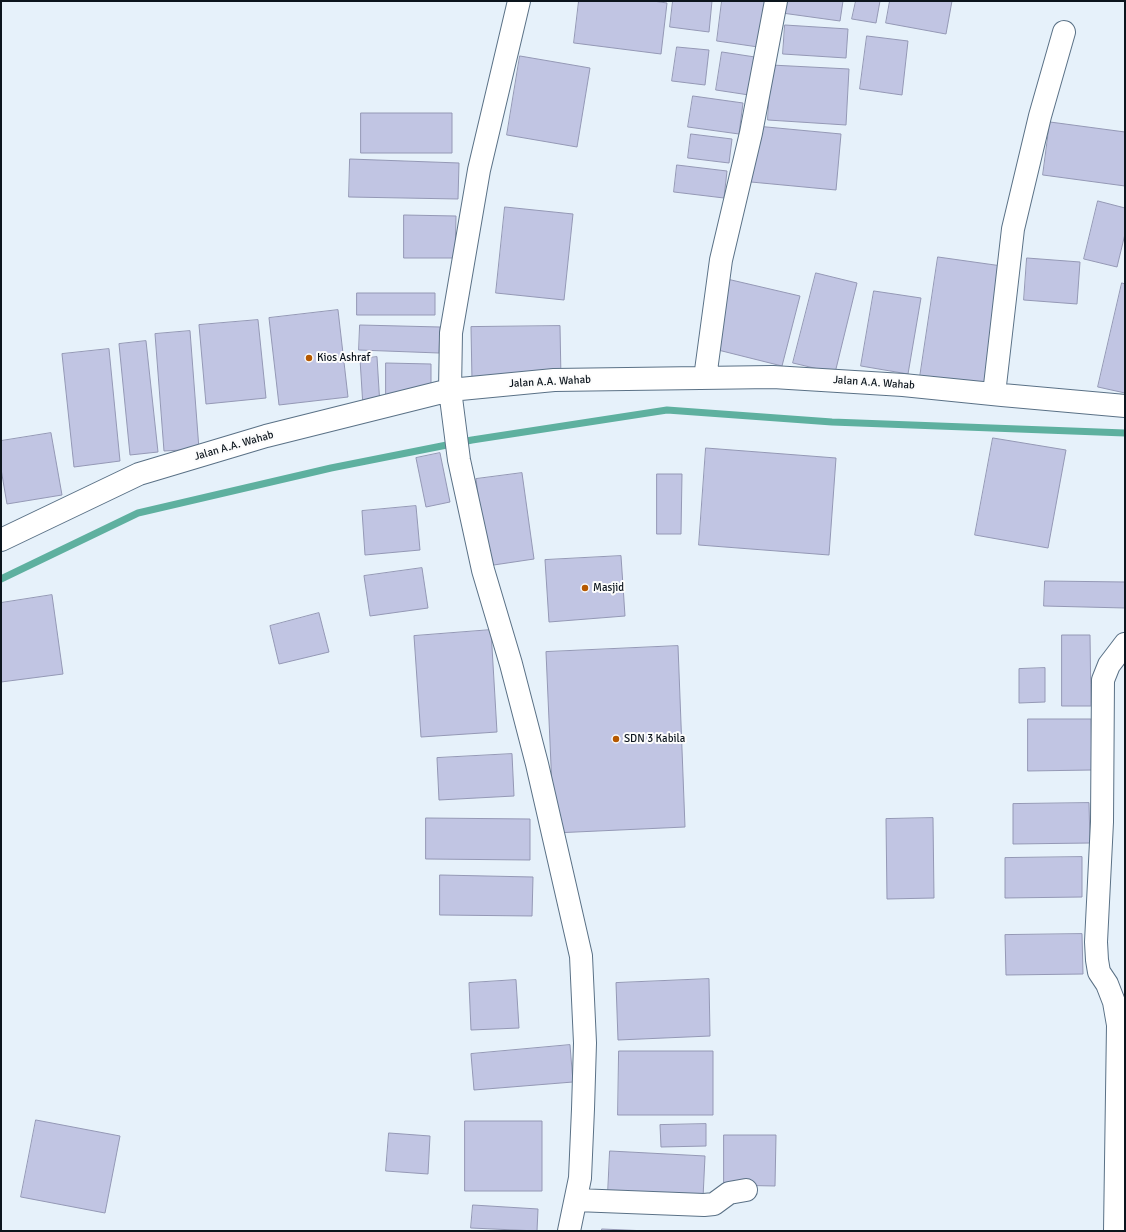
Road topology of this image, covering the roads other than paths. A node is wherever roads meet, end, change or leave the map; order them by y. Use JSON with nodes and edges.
{"nodes":[{"id":1,"x":519,"y":1,"type":"edge"},
{"id":2,"x":776,"y":1,"type":"edge"},
{"id":3,"x":1064,"y":32,"type":"dead end"},
{"id":4,"x":705,"y":378,"type":"junction"},
{"id":5,"x":450,"y":390,"type":"junction"},
{"id":6,"x":994,"y":394,"type":"junction"},
{"id":7,"x":1125,"y":406,"type":"edge"},
{"id":8,"x":1,"y":540,"type":"edge"},
{"id":9,"x":1125,"y":644,"type":"edge"},
{"id":10,"x":746,"y":1190,"type":"dead end"},
{"id":11,"x":576,"y":1200,"type":"junction"},
{"id":12,"x":569,"y":1231,"type":"edge"},
{"id":13,"x":1115,"y":1231,"type":"edge"}],
"edges":[{"from":1,"to":5,"type":"street"},
{"from":2,"to":4,"type":"street"},
{"from":3,"to":6,"type":"street"},
{"from":4,"to":5,"type":"street","name":"Jalan A.A. Wahab"},
{"from":4,"to":6,"type":"street","name":"Jalan A.A. Wahab"},
{"from":5,"to":8,"type":"street","name":"Jalan A.A. Wahab"},
{"from":5,"to":11,"type":"street"},
{"from":6,"to":7,"type":"street","name":"Jalan A.A. Wahab"},
{"from":9,"to":13,"type":"street"},
{"from":10,"to":11,"type":"street"},
{"from":11,"to":12,"type":"street"}]}
